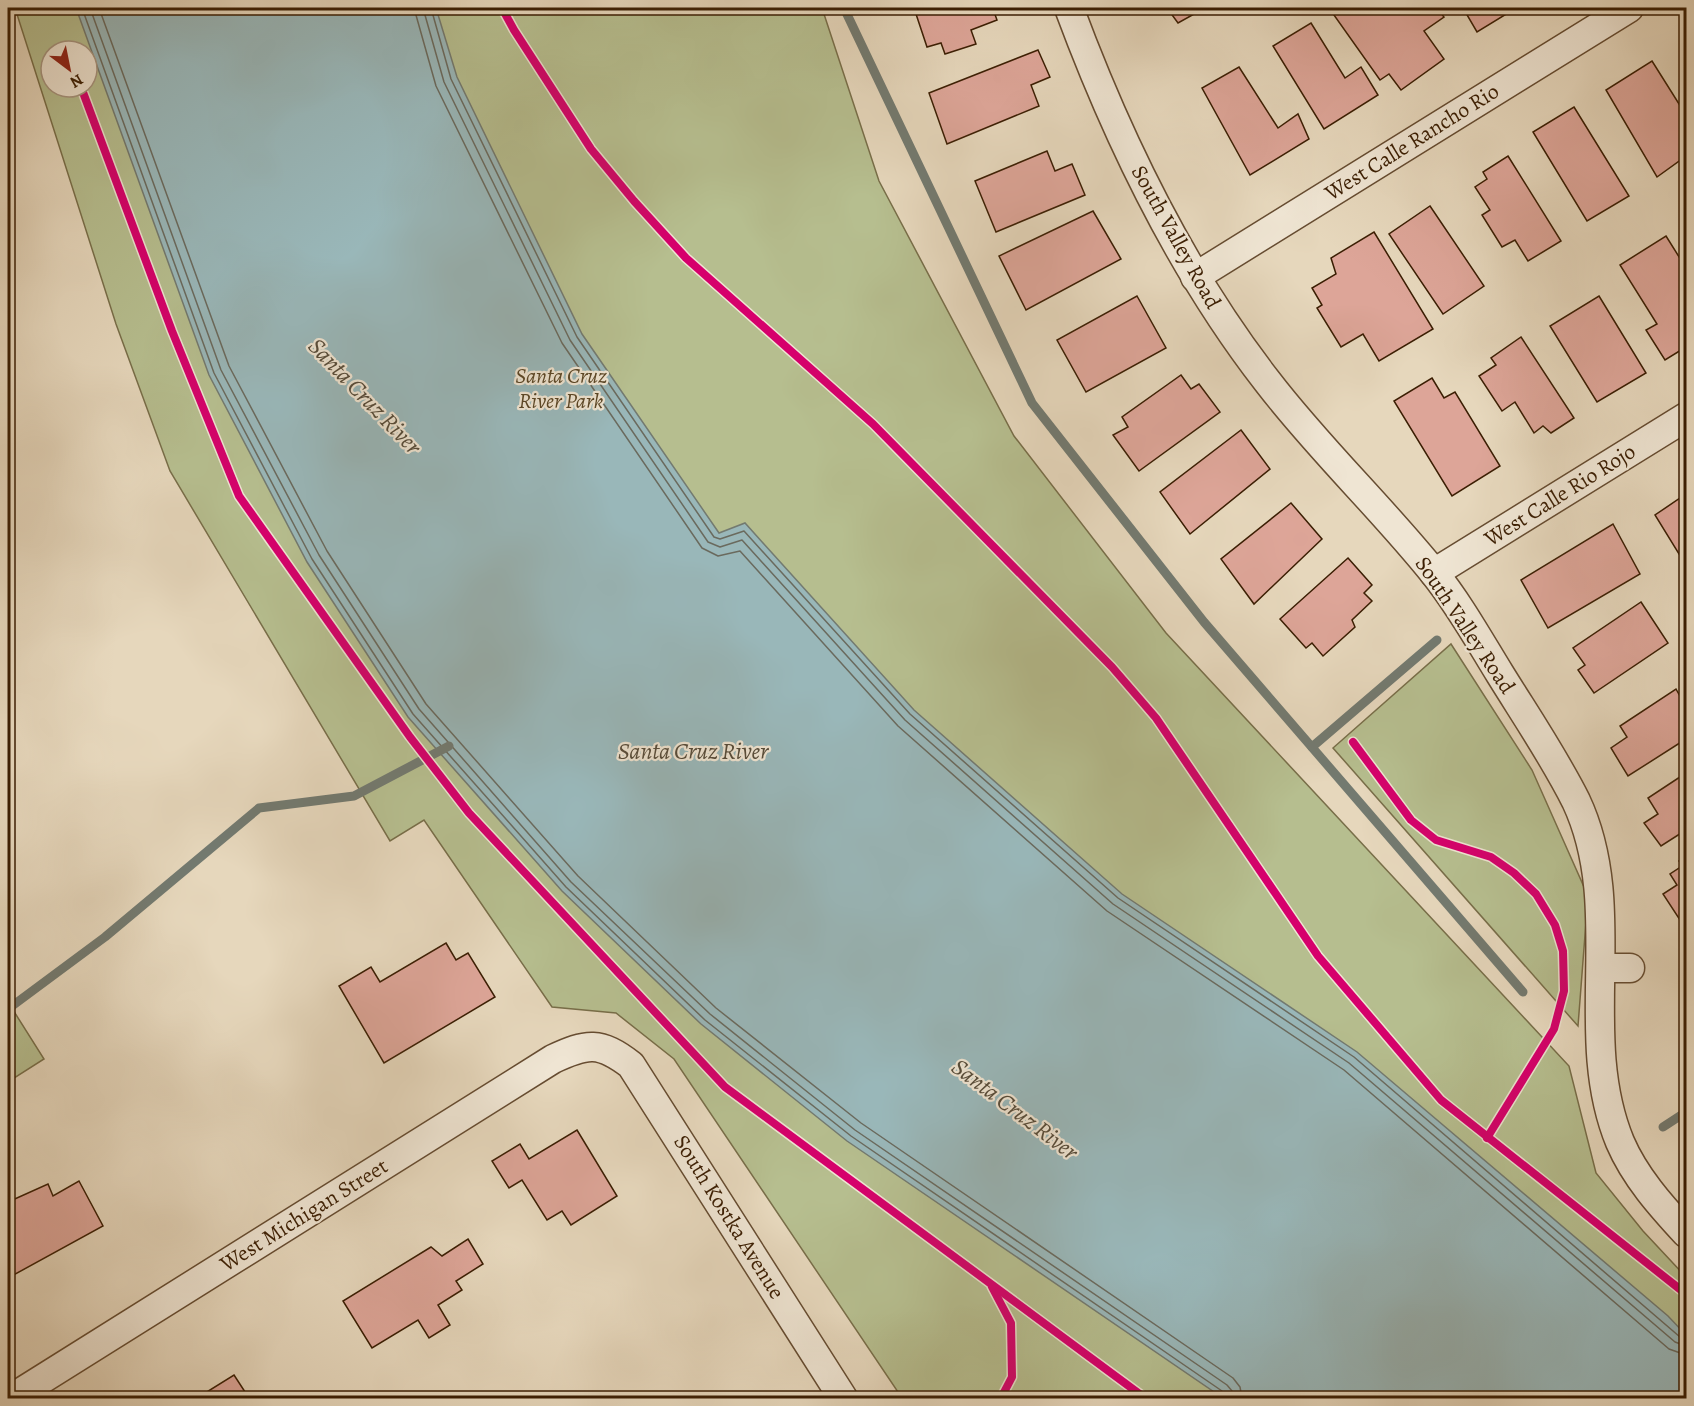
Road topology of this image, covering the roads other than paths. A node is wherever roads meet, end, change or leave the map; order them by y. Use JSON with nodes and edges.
{"nodes":[{"id":1,"x":1069,"y":8,"type":"edge"},
{"id":2,"x":1629,"y":8,"type":"edge"},
{"id":3,"x":1195,"y":278,"type":"junction"},
{"id":4,"x":1686,"y":417,"type":"edge"},
{"id":5,"x":1434,"y":573,"type":"junction"},
{"id":6,"x":1601,"y":968,"type":"junction"},
{"id":7,"x":1630,"y":968,"type":"dead end"},
{"id":8,"x":602,"y":1047,"type":"joint"},
{"id":9,"x":1686,"y":1233,"type":"edge"},
{"id":10,"x":12,"y":1398,"type":"edge"},
{"id":11,"x":843,"y":1398,"type":"edge"}],
"edges":[{"from":1,"to":3,"type":"street","name":"South Valley Road"},
{"from":2,"to":3,"type":"street","name":"West Calle Rancho Rio"},
{"from":3,"to":5,"type":"street","name":"South Valley Road"},
{"from":4,"to":5,"type":"street","name":"West Calle Rio Rojo"},
{"from":5,"to":6,"type":"street","name":"South Valley Road"},
{"from":6,"to":7,"type":"street"},
{"from":6,"to":9,"type":"street","name":"South Valley Road"},
{"from":8,"to":10,"type":"street","name":"West Michigan Street"},
{"from":8,"to":11,"type":"street","name":"South Kostka Avenue"}]}
